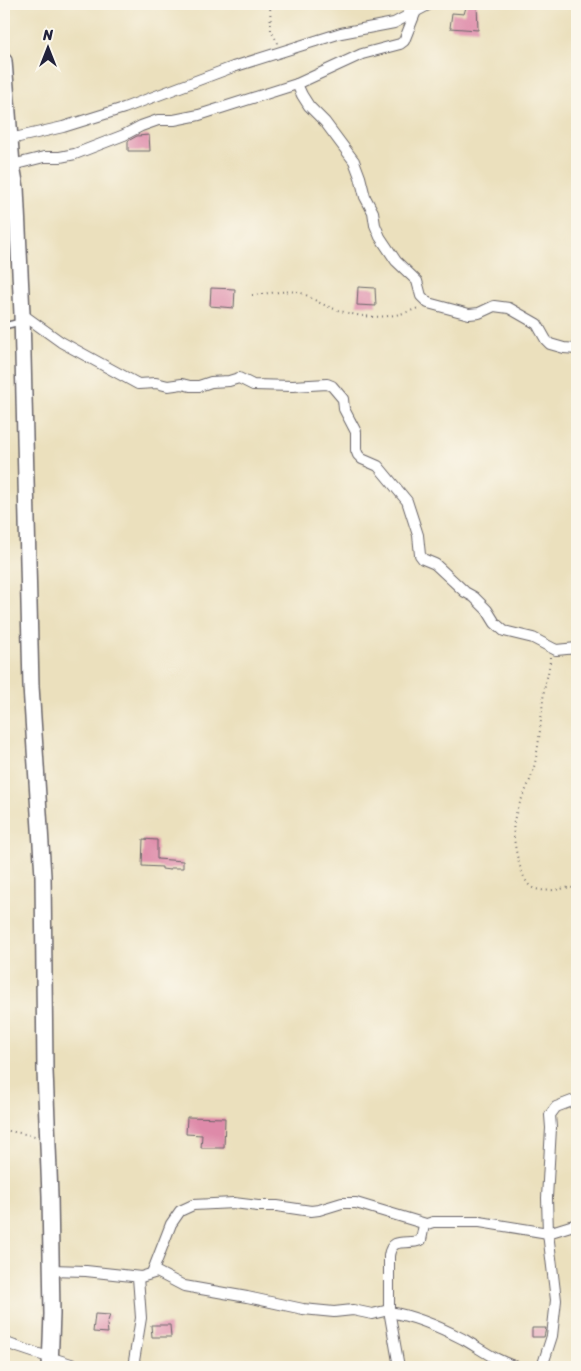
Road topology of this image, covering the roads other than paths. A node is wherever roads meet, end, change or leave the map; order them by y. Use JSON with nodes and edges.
{"nodes":[{"id":1,"x":430,"y":4,"type":"edge"},
{"id":2,"x":412,"y":10,"type":"edge"},
{"id":3,"x":4,"y":61,"type":"edge"},
{"id":4,"x":297,"y":84,"type":"junction"},
{"id":5,"x":10,"y":140,"type":"junction"},
{"id":6,"x":12,"y":165,"type":"junction"},
{"id":7,"x":10,"y":190,"type":"edge"},
{"id":8,"x":22,"y":318,"type":"junction"},
{"id":9,"x":4,"y":326,"type":"edge"},
{"id":10,"x":577,"y":349,"type":"edge"},
{"id":11,"x":577,"y":648,"type":"edge"},
{"id":12,"x":577,"y":1099,"type":"edge"},
{"id":13,"x":426,"y":1224,"type":"junction"},
{"id":14,"x":577,"y":1224,"type":"edge"},
{"id":15,"x":548,"y":1233,"type":"junction"},
{"id":16,"x":50,"y":1270,"type":"junction"},
{"id":17,"x":152,"y":1273,"type":"junction"},
{"id":18,"x":138,"y":1277,"type":"junction"},
{"id":19,"x":389,"y":1311,"type":"junction"},
{"id":20,"x":4,"y":1342,"type":"edge"},
{"id":21,"x":50,"y":1362,"type":"edge"},
{"id":22,"x":80,"y":1367,"type":"edge"},
{"id":23,"x":133,"y":1367,"type":"edge"},
{"id":24,"x":398,"y":1367,"type":"edge"},
{"id":25,"x":518,"y":1367,"type":"edge"},
{"id":26,"x":542,"y":1367,"type":"edge"}],
"edges":[{"from":1,"to":2,"type":"street"},
{"from":2,"to":4,"type":"street"},
{"from":2,"to":5,"type":"street"},
{"from":3,"to":5,"type":"main road"},
{"from":4,"to":6,"type":"street"},
{"from":4,"to":10,"type":"street"},
{"from":5,"to":6,"type":"main road"},
{"from":6,"to":7,"type":"main road"},
{"from":7,"to":8,"type":"main road"},
{"from":8,"to":9,"type":"lane"},
{"from":8,"to":11,"type":"street"},
{"from":8,"to":16,"type":"main road"},
{"from":12,"to":15,"type":"street"},
{"from":13,"to":15,"type":"street"},
{"from":13,"to":17,"type":"street"},
{"from":13,"to":19,"type":"street"},
{"from":14,"to":15,"type":"street"},
{"from":15,"to":26,"type":"street"},
{"from":16,"to":18,"type":"street"},
{"from":16,"to":21,"type":"main road"},
{"from":17,"to":18,"type":"street"},
{"from":17,"to":19,"type":"street"},
{"from":18,"to":23,"type":"street"},
{"from":19,"to":24,"type":"street"},
{"from":19,"to":25,"type":"street"},
{"from":20,"to":21,"type":"street"},
{"from":21,"to":22,"type":"street"}]}
